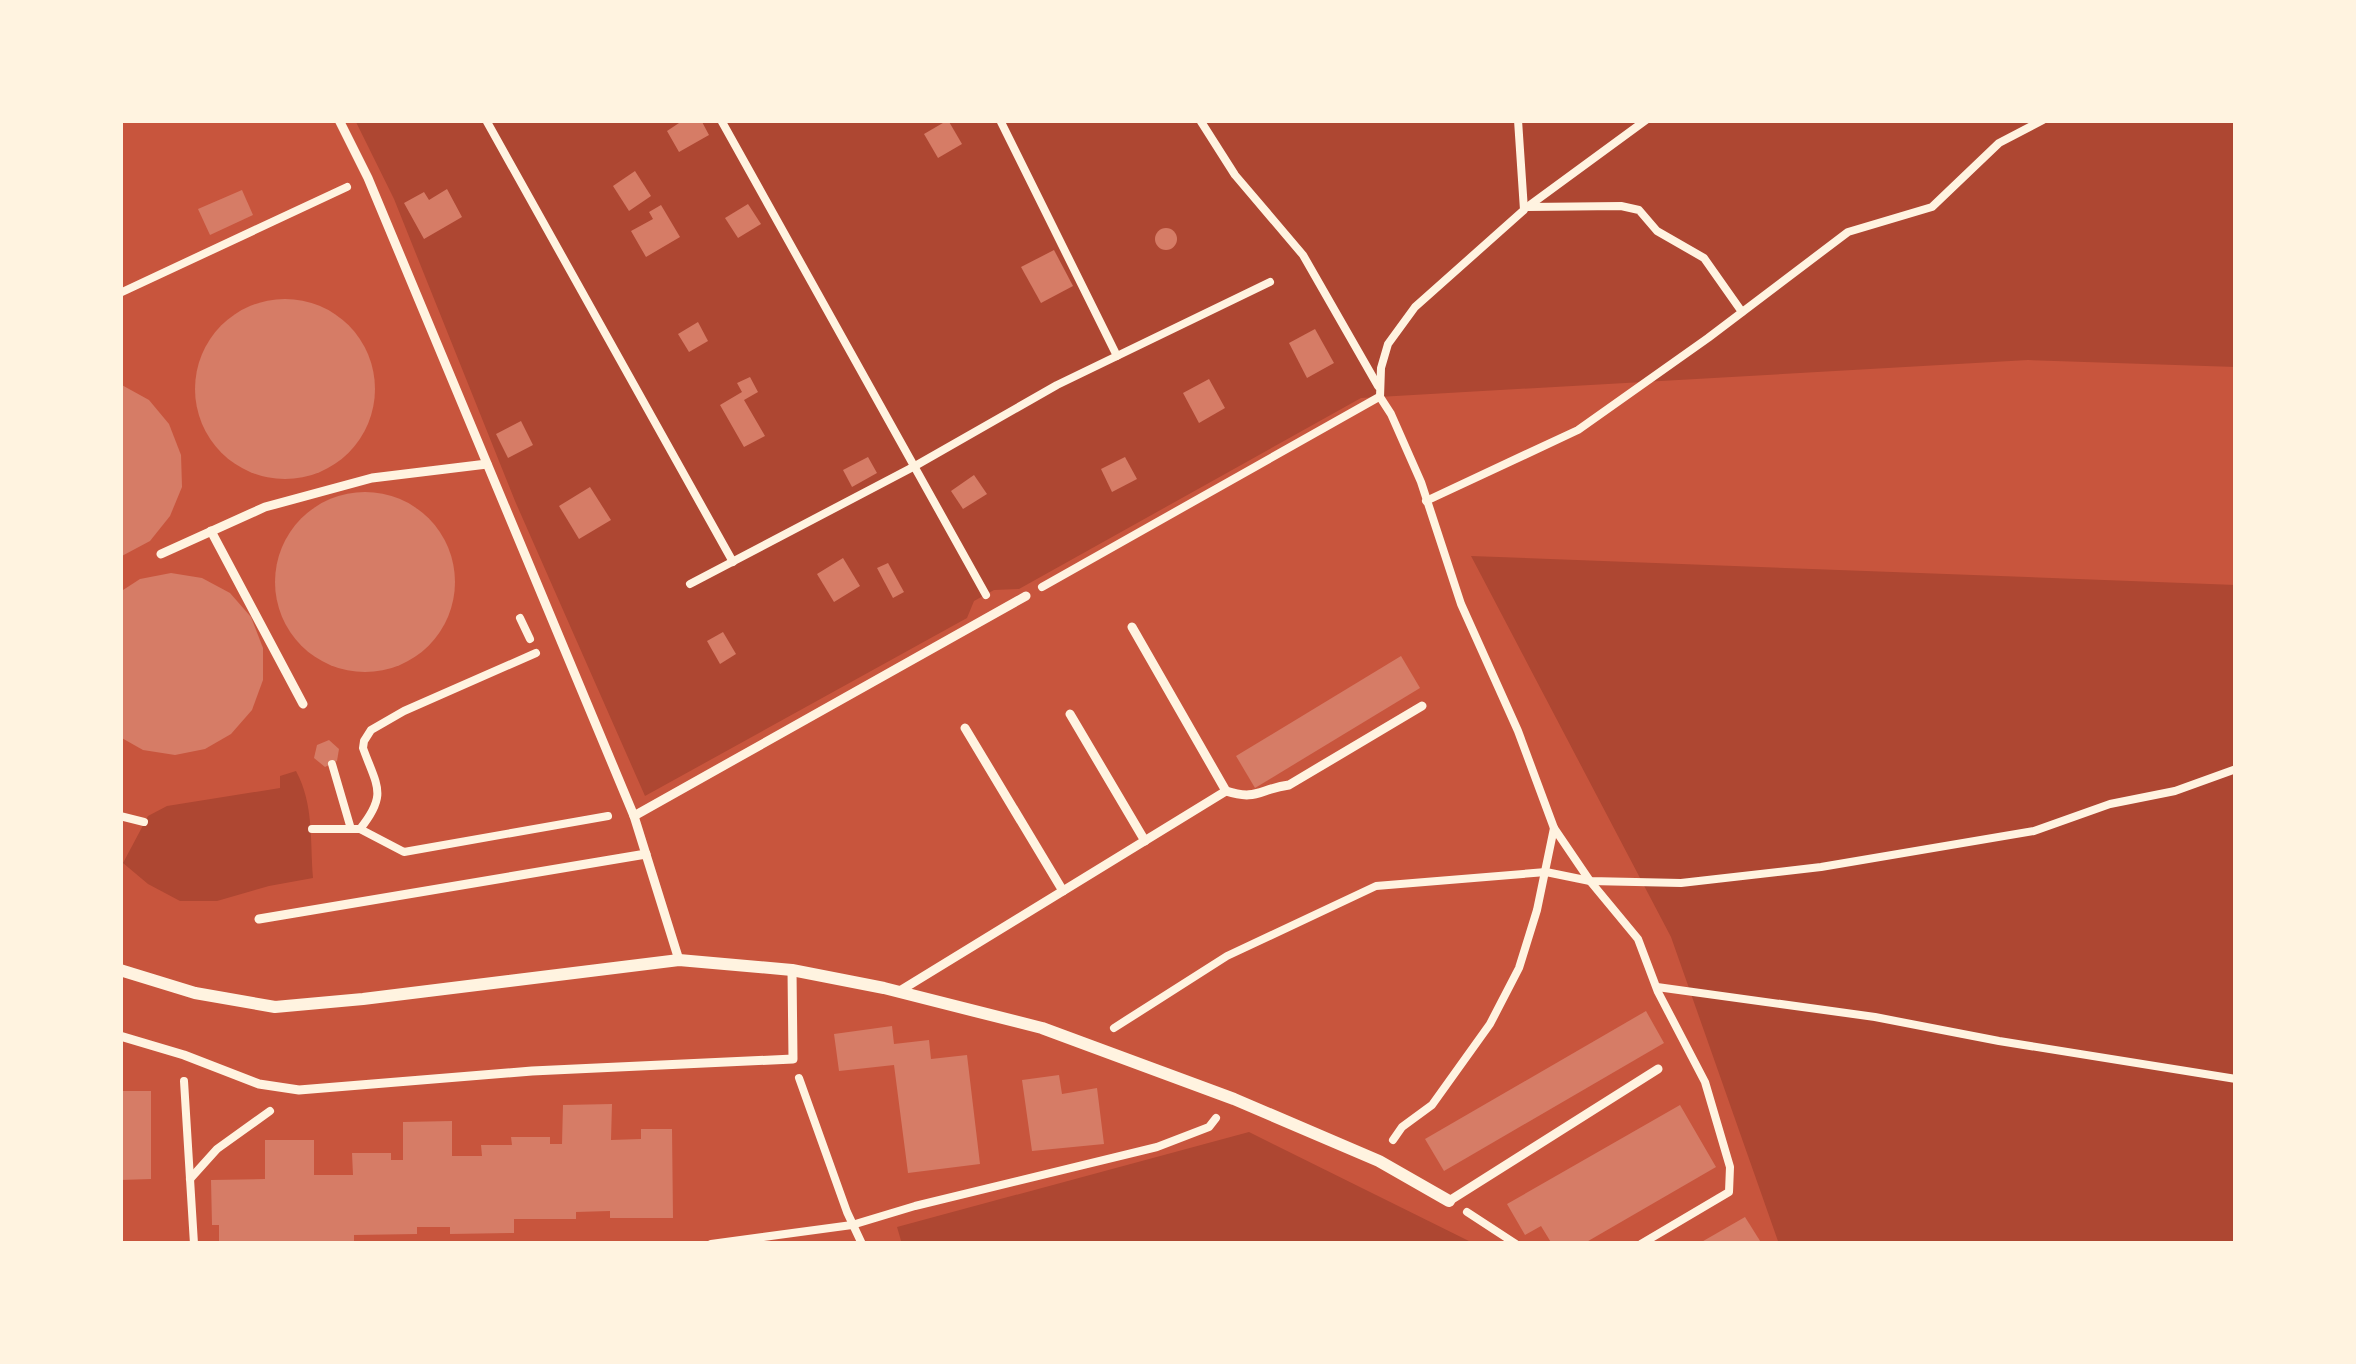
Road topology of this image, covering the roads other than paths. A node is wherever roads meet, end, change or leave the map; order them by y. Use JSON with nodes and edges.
{"nodes":[{"id":1,"x":339,"y":120,"type":"edge"},
{"id":2,"x":487,"y":464,"type":"junction"},
{"id":3,"x":211,"y":532,"type":"junction"},
{"id":4,"x":160,"y":554,"type":"dead end"},
{"id":5,"x":1025,"y":596,"type":"road end"},
{"id":6,"x":1132,"y":627,"type":"dead end"},
{"id":7,"x":303,"y":704,"type":"dead end"},
{"id":8,"x":1422,"y":706,"type":"dead end"},
{"id":9,"x":1070,"y":714,"type":"dead end"},
{"id":10,"x":965,"y":728,"type":"dead end"},
{"id":11,"x":1226,"y":791,"type":"junction"},
{"id":12,"x":634,"y":816,"type":"junction"},
{"id":13,"x":1144,"y":841,"type":"junction"},
{"id":14,"x":646,"y":854,"type":"junction"},
{"id":15,"x":1063,"y":891,"type":"junction"},
{"id":16,"x":259,"y":919,"type":"dead end"},
{"id":17,"x":679,"y":960,"type":"junction"},
{"id":18,"x":120,"y":970,"type":"edge"},
{"id":19,"x":792,"y":970,"type":"junction"},
{"id":20,"x":898,"y":992,"type":"junction"},
{"id":21,"x":120,"y":1036,"type":"edge"},
{"id":22,"x":1658,"y":1069,"type":"dead end"},
{"id":23,"x":1449,"y":1201,"type":"joint"}],
"edges":[{"from":1,"to":2,"type":"lane"},
{"from":2,"to":3,"type":"lane"},
{"from":2,"to":12,"type":"lane"},
{"from":3,"to":4,"type":"lane"},
{"from":3,"to":7,"type":"lane"},
{"from":5,"to":12,"type":"lane"},
{"from":6,"to":11,"type":"lane"},
{"from":8,"to":11,"type":"lane"},
{"from":9,"to":13,"type":"lane"},
{"from":10,"to":15,"type":"lane"},
{"from":11,"to":13,"type":"lane"},
{"from":12,"to":14,"type":"lane"},
{"from":13,"to":15,"type":"lane"},
{"from":14,"to":16,"type":"lane"},
{"from":14,"to":17,"type":"lane"},
{"from":15,"to":20,"type":"lane"},
{"from":17,"to":18,"type":"street"},
{"from":17,"to":19,"type":"street"},
{"from":19,"to":20,"type":"street"},
{"from":19,"to":21,"type":"lane"},
{"from":20,"to":23,"type":"street"},
{"from":22,"to":23,"type":"lane"}]}
